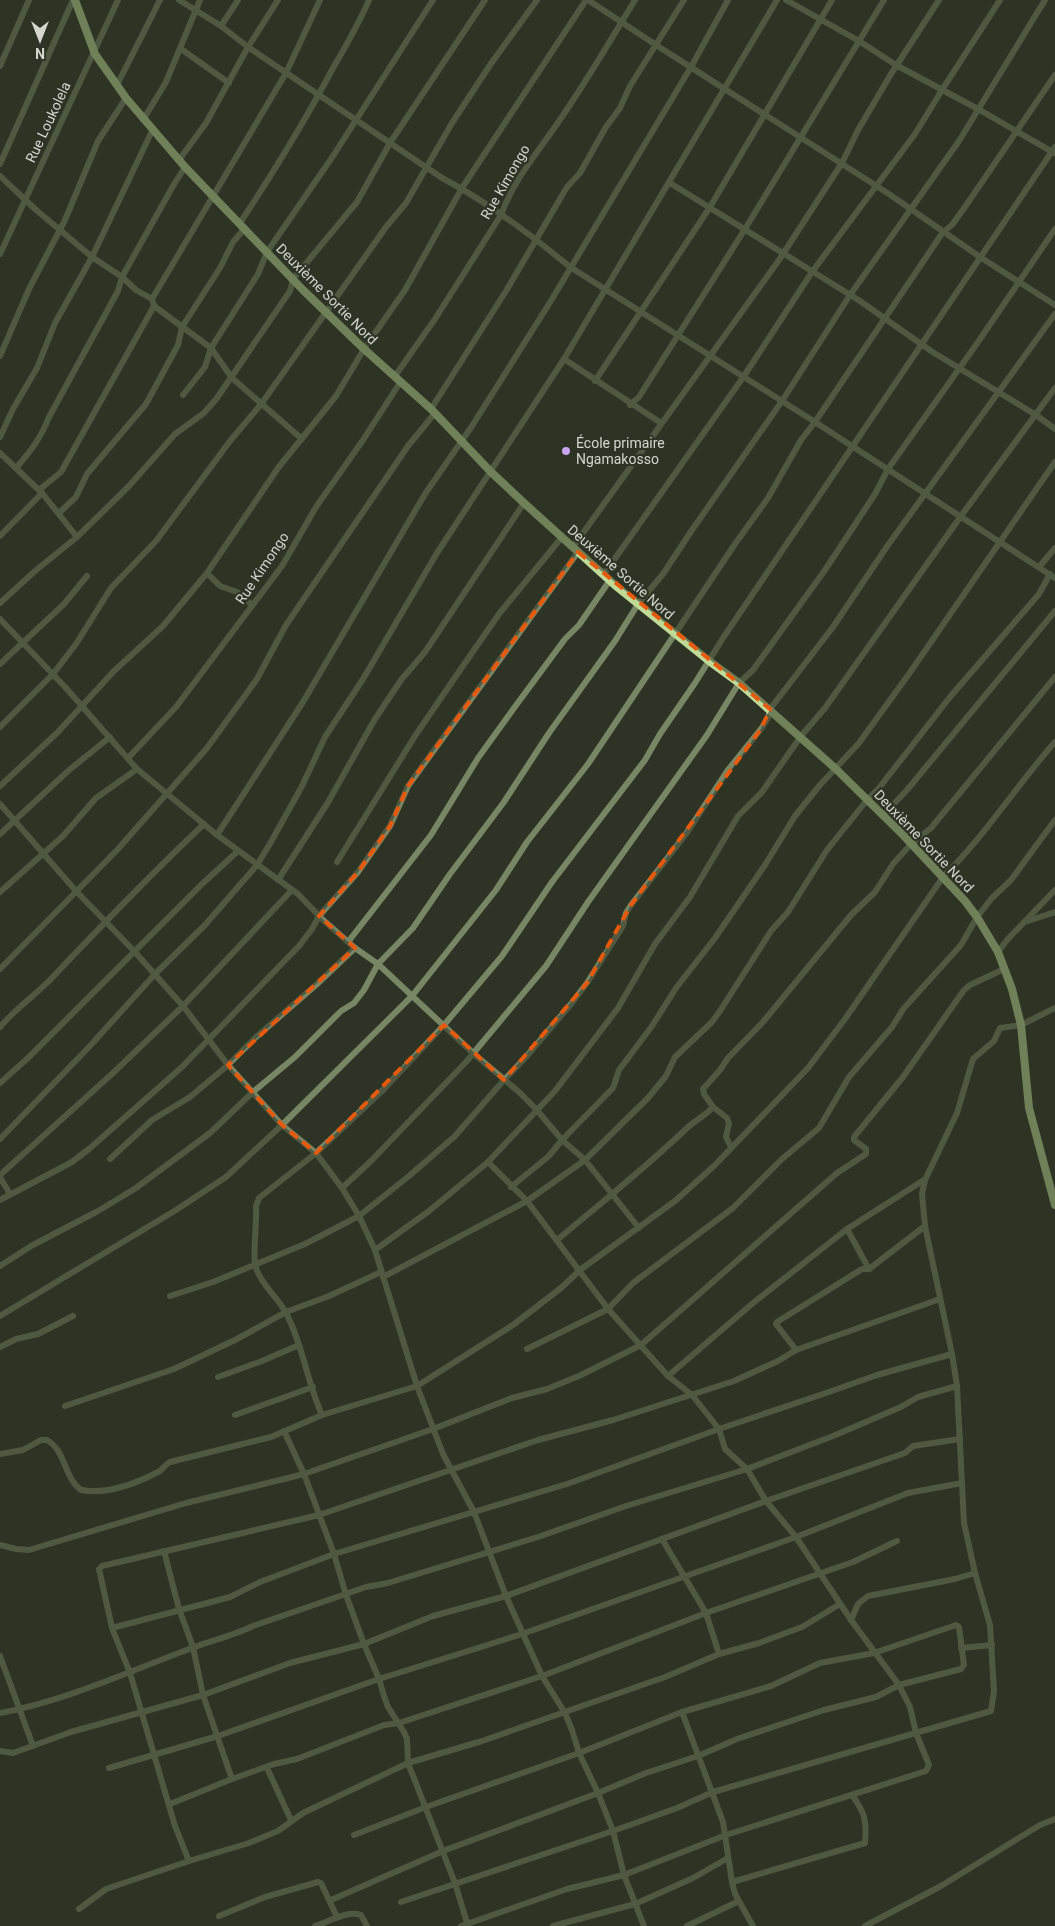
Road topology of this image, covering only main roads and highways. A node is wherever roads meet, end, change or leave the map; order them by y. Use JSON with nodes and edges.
{"nodes":[{"id":1,"x":74,"y":0,"type":"edge"},
{"id":2,"x":1055,"y":1205,"type":"edge"}],
"edges":[{"from":1,"to":2,"type":"main road","name":"Deuxième Sortie Nord"}]}
